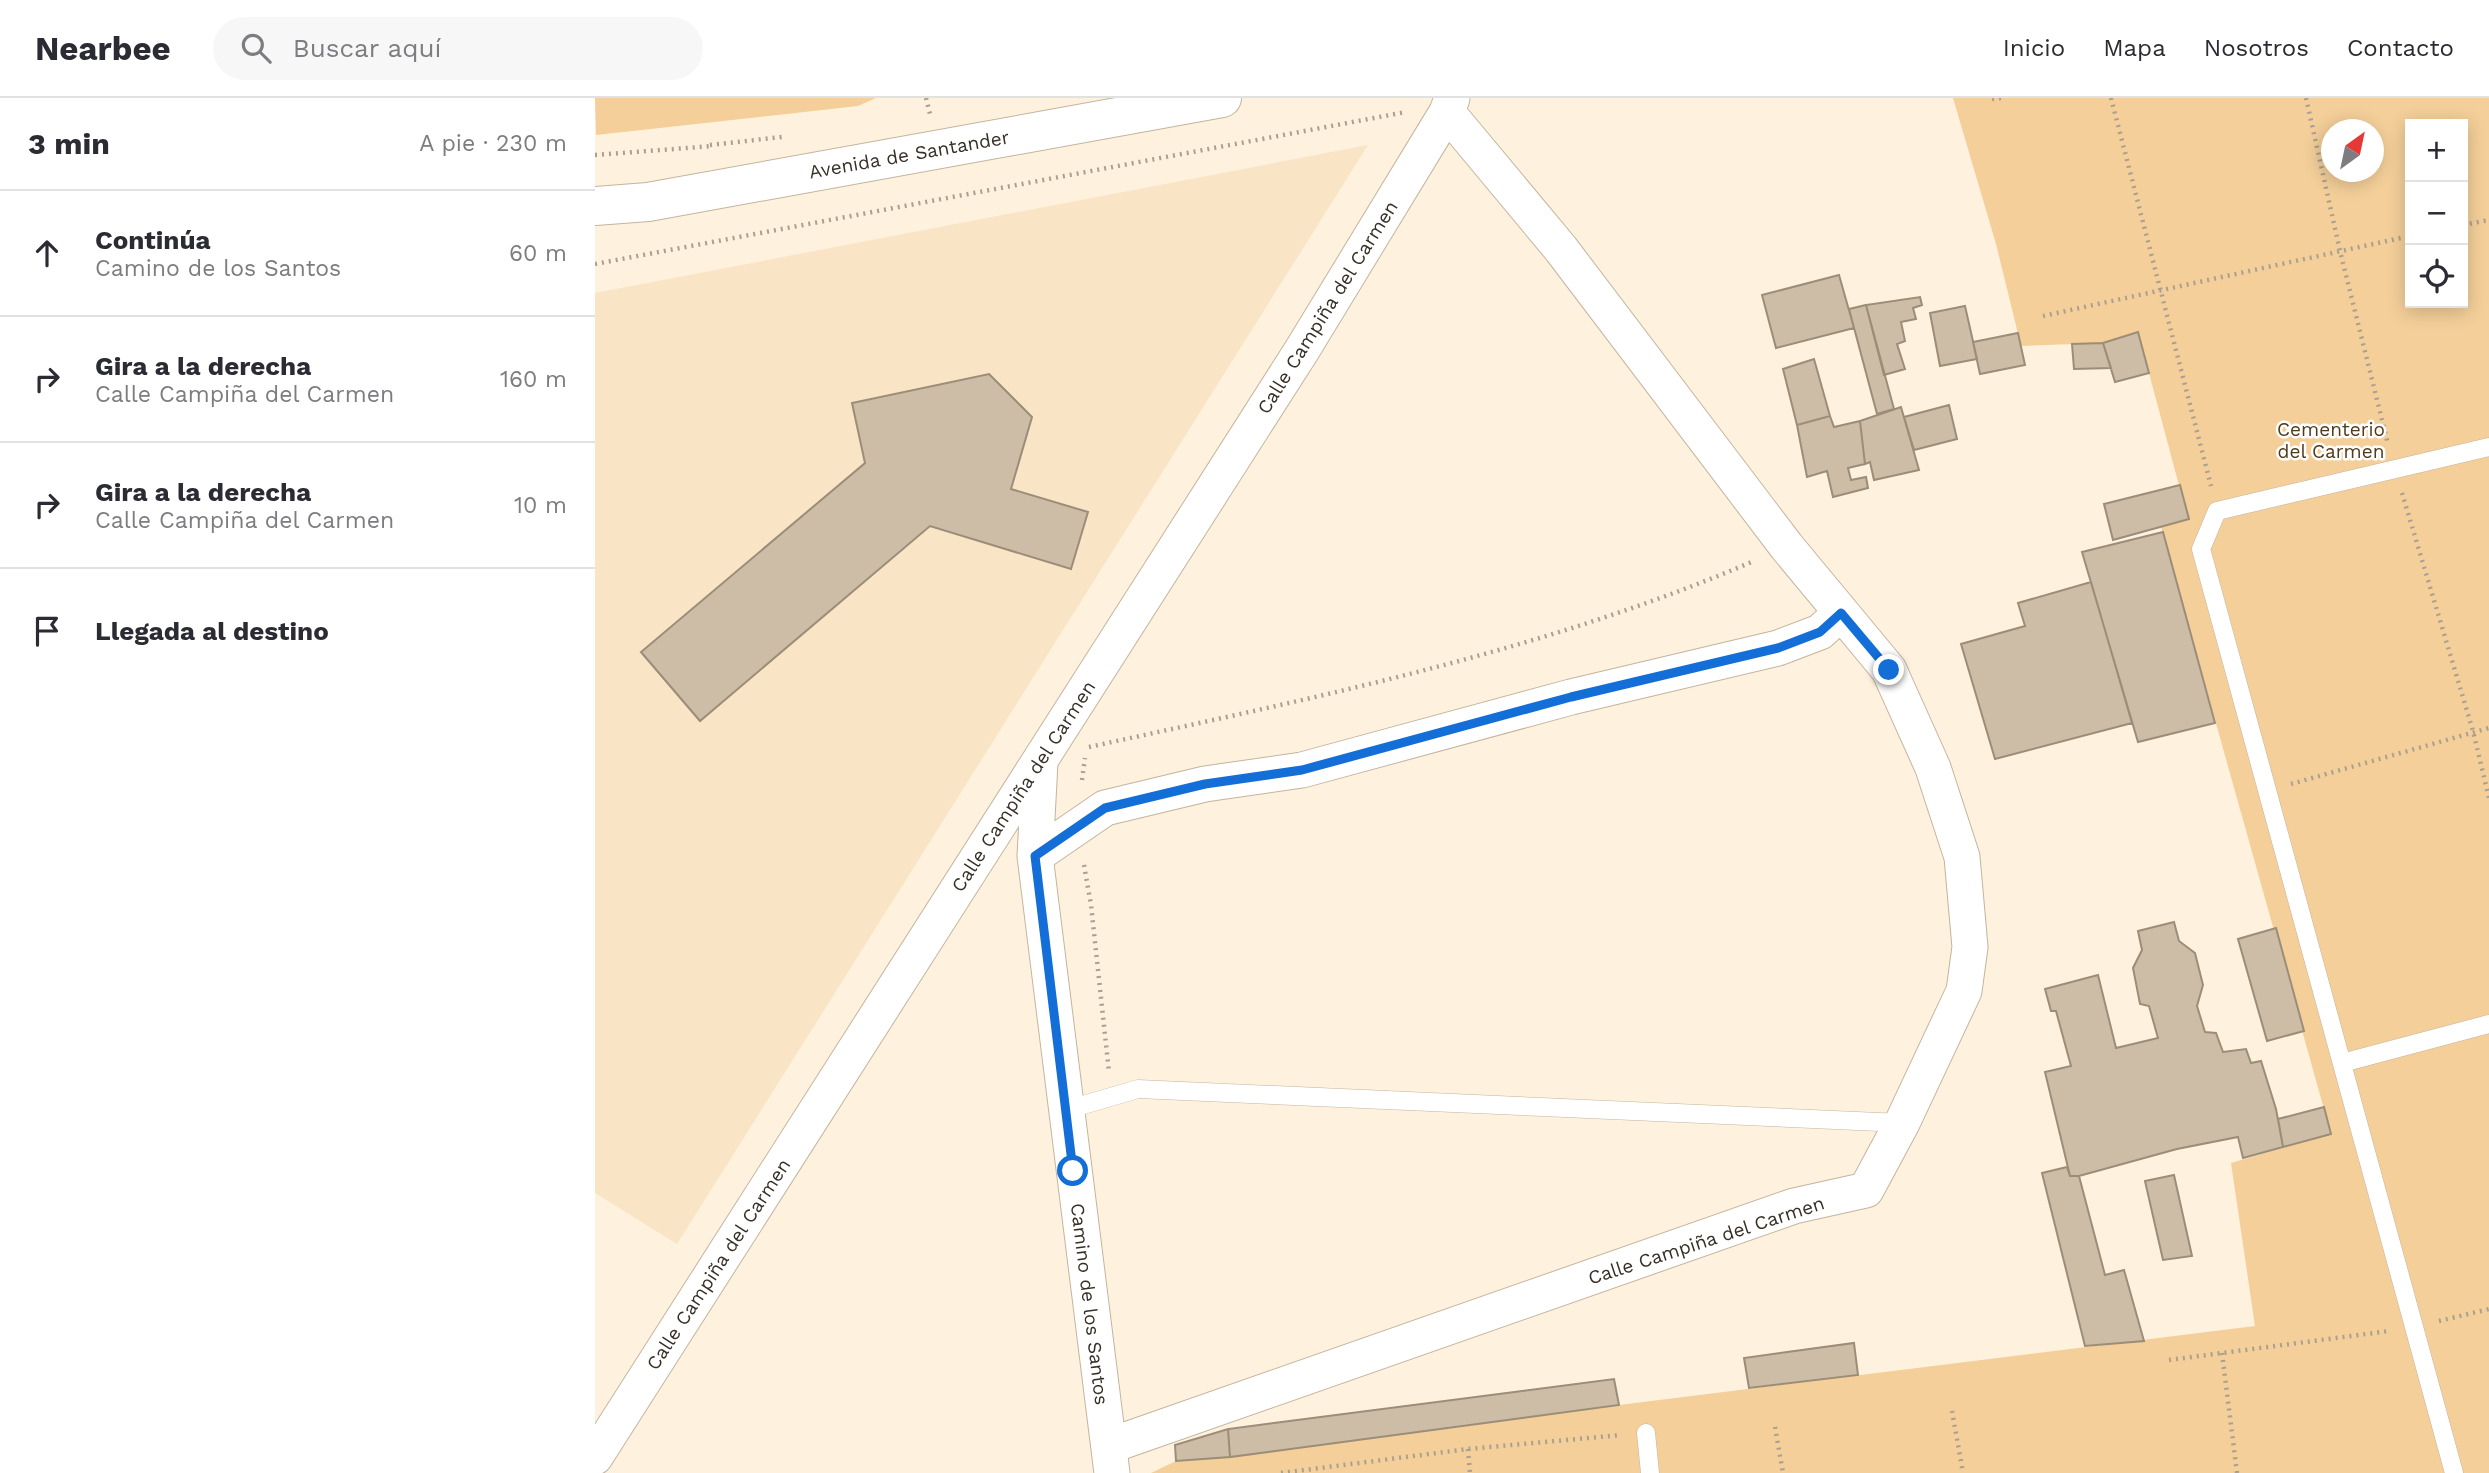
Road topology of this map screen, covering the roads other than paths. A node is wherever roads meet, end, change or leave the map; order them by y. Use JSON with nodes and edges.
{"nodes":[{"id":1,"x":1222,"y":98,"type":"edge"},
{"id":2,"x":1450,"y":104,"type":"edge"},
{"id":3,"x":595,"y":206,"type":"edge"},
{"id":4,"x":2489,"y":447,"type":"edge"},
{"id":5,"x":1841,"y":613,"type":"junction"},
{"id":6,"x":1041,"y":758,"type":"junction"},
{"id":7,"x":1035,"y":856,"type":"junction"},
{"id":8,"x":2489,"y":1024,"type":"edge"},
{"id":9,"x":2342,"y":1063,"type":"junction"},
{"id":10,"x":1066,"y":1110,"type":"junction"},
{"id":11,"x":1902,"y":1124,"type":"junction"},
{"id":12,"x":1646,"y":1433,"type":"road end"},
{"id":13,"x":595,"y":1457,"type":"edge"},
{"id":14,"x":1110,"y":1459,"type":"edge"},
{"id":15,"x":1650,"y":1473,"type":"edge"},
{"id":16,"x":2454,"y":1473,"type":"edge"}],
"edges":[{"from":1,"to":3,"type":"main road","name":"Avenida de Santander"},
{"from":2,"to":5,"type":"street","name":"Calle Campiña del Carmen"},
{"from":2,"to":6,"type":"street","name":"Calle Campiña del Carmen"},
{"from":4,"to":9,"type":"lane"},
{"from":5,"to":7,"type":"street"},
{"from":5,"to":11,"type":"street","name":"Calle Campiña del Carmen"},
{"from":6,"to":7,"type":"street","name":"Camino de los Santos"},
{"from":6,"to":13,"type":"street","name":"Calle Campiña del Carmen"},
{"from":7,"to":10,"type":"street","name":"Camino de los Santos"},
{"from":8,"to":9,"type":"lane"},
{"from":9,"to":16,"type":"lane"},
{"from":10,"to":11,"type":"lane"},
{"from":10,"to":14,"type":"street","name":"Camino de los Santos"},
{"from":11,"to":14,"type":"street","name":"Calle Campiña del Carmen"},
{"from":12,"to":15,"type":"lane"}]}
